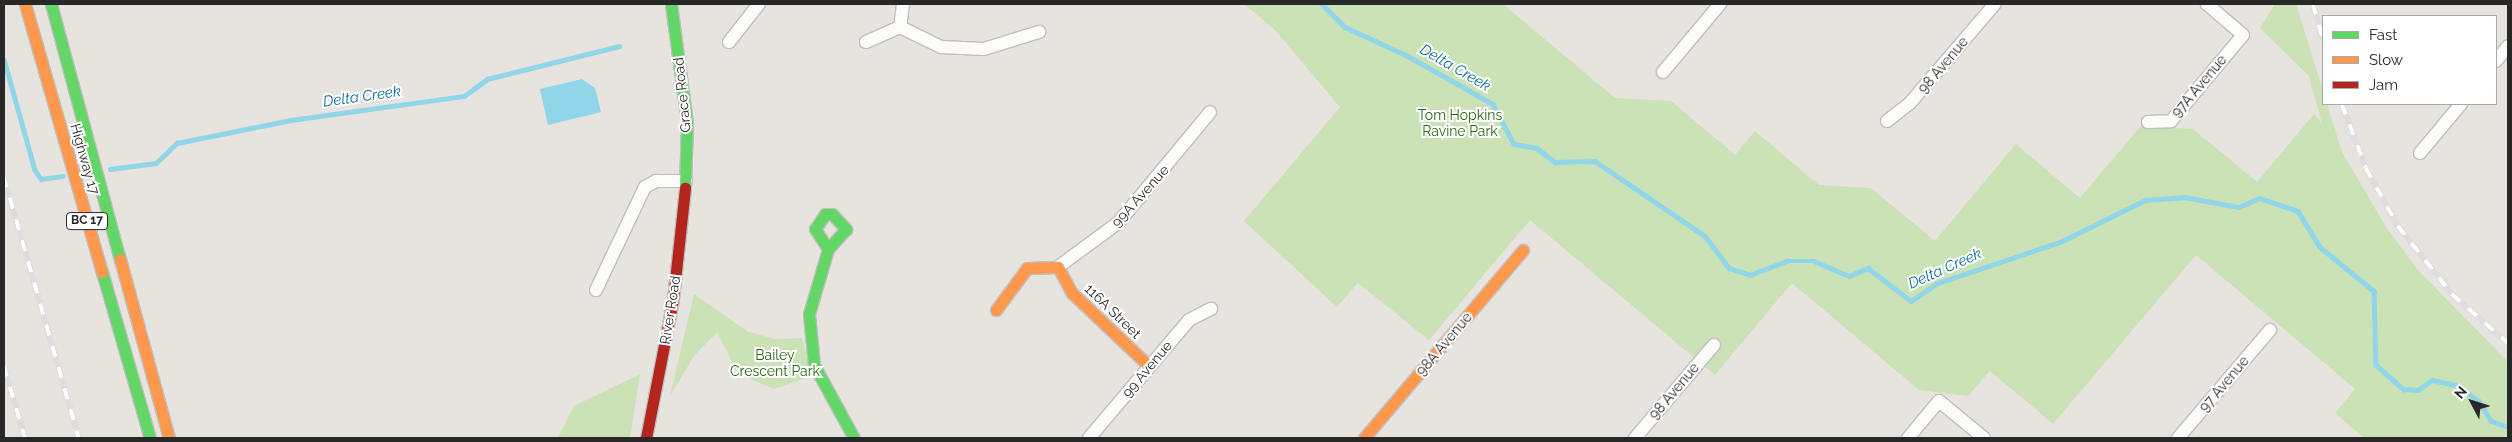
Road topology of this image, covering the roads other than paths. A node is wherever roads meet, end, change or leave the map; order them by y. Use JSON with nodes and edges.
{"nodes":[{"id":1,"x":25,"y":4,"type":"edge"},
{"id":2,"x":51,"y":4,"type":"edge"},
{"id":3,"x":671,"y":4,"type":"edge"},
{"id":4,"x":759,"y":4,"type":"edge"},
{"id":5,"x":903,"y":4,"type":"edge"},
{"id":6,"x":1720,"y":4,"type":"edge"},
{"id":7,"x":1995,"y":4,"type":"edge"},
{"id":8,"x":2207,"y":4,"type":"edge"},
{"id":9,"x":900,"y":27,"type":"junction"},
{"id":10,"x":1040,"y":32,"type":"dead end"},
{"id":11,"x":729,"y":42,"type":"dead end"},
{"id":12,"x":866,"y":42,"type":"dead end"},
{"id":13,"x":2508,"y":46,"type":"edge"},
{"id":14,"x":2497,"y":60,"type":"edge"},
{"id":15,"x":1663,"y":72,"type":"dead end"},
{"id":16,"x":2460,"y":105,"type":"edge"},
{"id":17,"x":1210,"y":112,"type":"dead end"},
{"id":18,"x":1886,"y":120,"type":"dead end"},
{"id":19,"x":2148,"y":122,"type":"dead end"},
{"id":20,"x":2420,"y":153,"type":"dead end"},
{"id":21,"x":686,"y":181,"type":"junction"},
{"id":22,"x":828,"y":249,"type":"dead end"},
{"id":23,"x":1523,"y":250,"type":"dead end"},
{"id":24,"x":1058,"y":267,"type":"junction"},
{"id":25,"x":596,"y":290,"type":"dead end"},
{"id":26,"x":1211,"y":309,"type":"dead end"},
{"id":27,"x":996,"y":310,"type":"dead end"},
{"id":28,"x":2270,"y":330,"type":"dead end"},
{"id":29,"x":1714,"y":344,"type":"dead end"},
{"id":30,"x":1149,"y":366,"type":"junction"},
{"id":31,"x":150,"y":438,"type":"edge"},
{"id":32,"x":169,"y":438,"type":"edge"},
{"id":33,"x":646,"y":438,"type":"edge"},
{"id":34,"x":854,"y":438,"type":"edge"},
{"id":35,"x":1089,"y":438,"type":"edge"},
{"id":36,"x":1364,"y":438,"type":"edge"},
{"id":37,"x":1635,"y":438,"type":"edge"},
{"id":38,"x":1908,"y":438,"type":"edge"},
{"id":39,"x":1984,"y":438,"type":"edge"},
{"id":40,"x":2178,"y":438,"type":"edge"}],
"edges":[{"from":1,"to":31,"type":"main road","name":"Highway 17","number":"BC 17"},
{"from":2,"to":32,"type":"main road","name":"Highway 17","number":"BC 17"},
{"from":3,"to":21,"type":"main road","name":"Grace Road"},
{"from":4,"to":11,"type":"street"},
{"from":5,"to":9,"type":"street"},
{"from":6,"to":15,"type":"street"},
{"from":7,"to":18,"type":"street","name":"98 Avenue"},
{"from":8,"to":19,"type":"street","name":"97A Avenue"},
{"from":9,"to":10,"type":"street"},
{"from":9,"to":12,"type":"street"},
{"from":13,"to":14,"type":"street"},
{"from":16,"to":20,"type":"street"},
{"from":17,"to":24,"type":"street","name":"99A Avenue"},
{"from":21,"to":25,"type":"street"},
{"from":21,"to":33,"type":"main road","name":"River Road"},
{"from":22,"to":34,"type":"main road"},
{"from":23,"to":36,"type":"main road","name":"98A Avenue"},
{"from":24,"to":27,"type":"main road"},
{"from":24,"to":30,"type":"main road","name":"116A Street"},
{"from":26,"to":30,"type":"street","name":"99 Avenue"},
{"from":28,"to":40,"type":"street","name":"97 Avenue"},
{"from":29,"to":37,"type":"street","name":"98 Avenue"},
{"from":30,"to":35,"type":"street","name":"99 Avenue"},
{"from":38,"to":39,"type":"street"}]}
